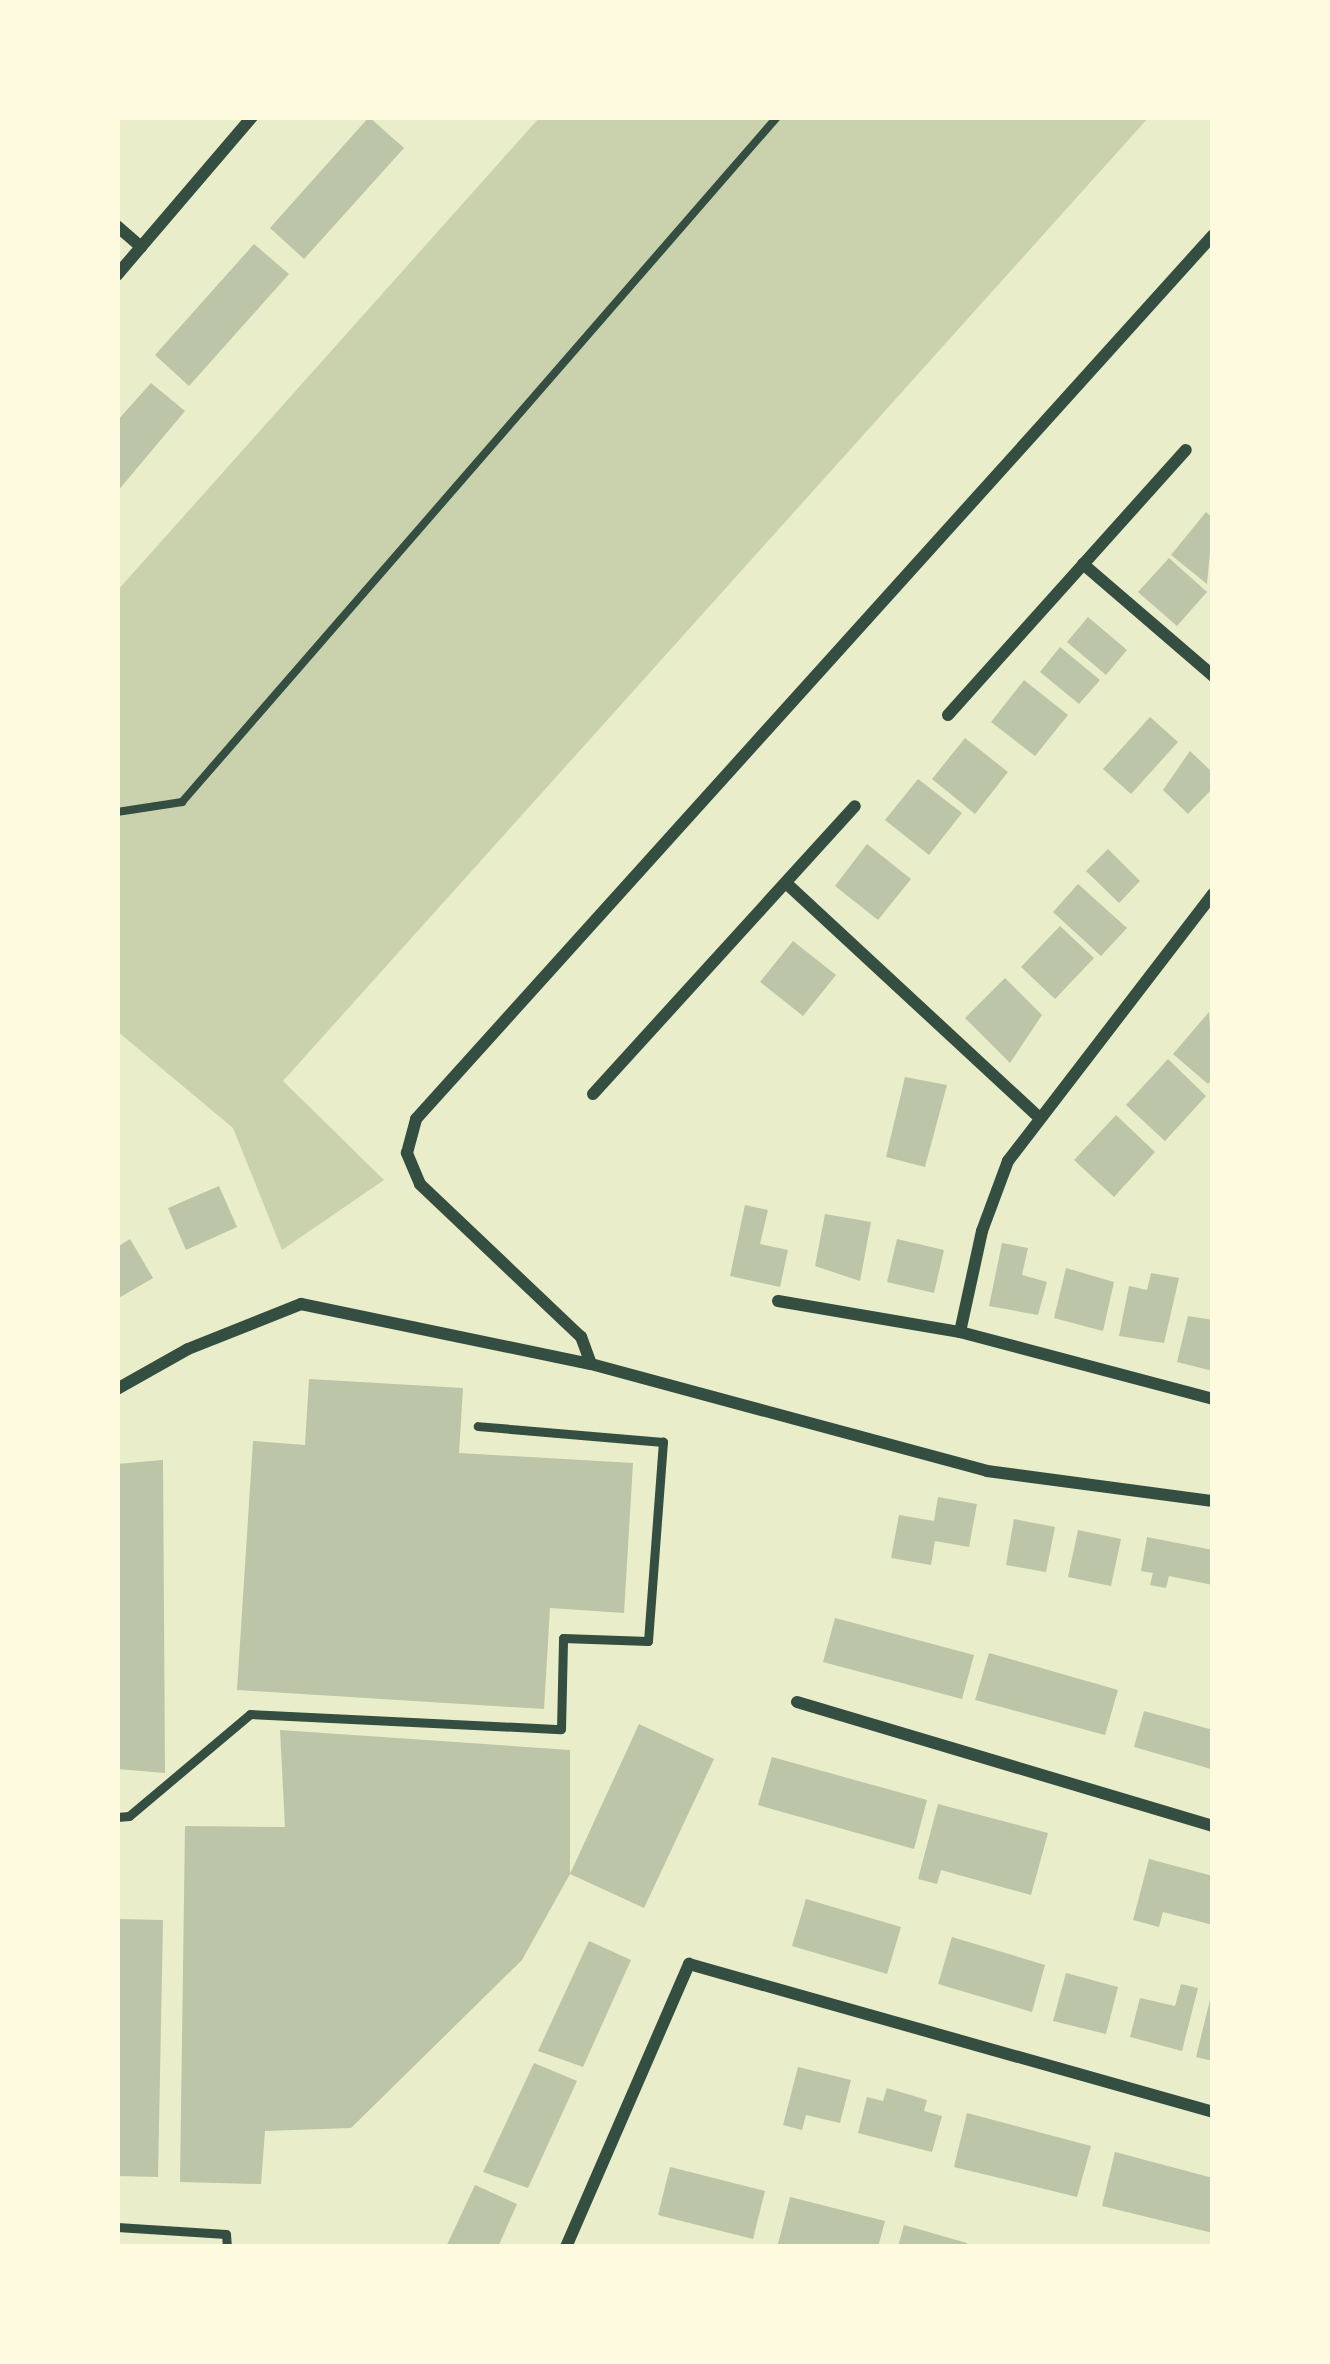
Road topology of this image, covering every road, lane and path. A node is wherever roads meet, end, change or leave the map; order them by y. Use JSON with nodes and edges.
{"nodes":[{"id":1,"x":252,"y":117,"type":"edge"},
{"id":2,"x":777,"y":117,"type":"edge"},
{"id":3,"x":117,"y":226,"type":"edge"},
{"id":4,"x":1213,"y":235,"type":"edge"},
{"id":5,"x":141,"y":247,"type":"junction"},
{"id":6,"x":117,"y":274,"type":"edge"},
{"id":7,"x":1186,"y":450,"type":"dead end"},
{"id":8,"x":1083,"y":564,"type":"junction"},
{"id":9,"x":1213,"y":676,"type":"edge"},
{"id":10,"x":948,"y":715,"type":"dead end"},
{"id":11,"x":855,"y":806,"type":"dead end"},
{"id":12,"x":117,"y":812,"type":"edge"},
{"id":13,"x":786,"y":883,"type":"junction"},
{"id":14,"x":1213,"y":894,"type":"edge"},
{"id":15,"x":593,"y":1094,"type":"dead end"},
{"id":16,"x":1038,"y":1116,"type":"junction"},
{"id":17,"x":778,"y":1300,"type":"dead end"},
{"id":18,"x":960,"y":1332,"type":"junction"},
{"id":19,"x":591,"y":1364,"type":"junction"},
{"id":20,"x":117,"y":1389,"type":"edge"},
{"id":21,"x":1213,"y":1400,"type":"edge"},
{"id":22,"x":478,"y":1426,"type":"dead end"},
{"id":23,"x":1213,"y":1501,"type":"edge"},
{"id":24,"x":797,"y":1702,"type":"dead end"},
{"id":25,"x":117,"y":1817,"type":"edge"},
{"id":26,"x":1213,"y":1826,"type":"edge"},
{"id":27,"x":1213,"y":2112,"type":"edge"},
{"id":28,"x":117,"y":2227,"type":"edge"},
{"id":29,"x":567,"y":2245,"type":"edge"},
{"id":30,"x":226,"y":2247,"type":"edge"},
{"id":31,"x":583,"y":2247,"type":"edge"}],
"edges":[{"from":1,"to":5,"type":"street"},
{"from":2,"to":12,"type":"path"},
{"from":3,"to":5,"type":"street"},
{"from":4,"to":19,"type":"street"},
{"from":5,"to":6,"type":"street"},
{"from":7,"to":8,"type":"street"},
{"from":8,"to":9,"type":"street"},
{"from":8,"to":10,"type":"street"},
{"from":11,"to":13,"type":"street"},
{"from":13,"to":15,"type":"street"},
{"from":13,"to":16,"type":"street"},
{"from":14,"to":16,"type":"street"},
{"from":16,"to":18,"type":"street"},
{"from":17,"to":18,"type":"street"},
{"from":18,"to":21,"type":"street"},
{"from":19,"to":20,"type":"street"},
{"from":19,"to":23,"type":"street"},
{"from":22,"to":25,"type":"lane"},
{"from":24,"to":26,"type":"street"},
{"from":27,"to":29,"type":"street"},
{"from":28,"to":30,"type":"lane"},
{"from":29,"to":31,"type":"street"}]}
